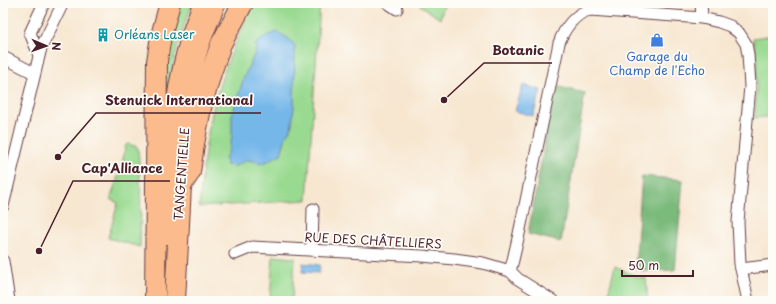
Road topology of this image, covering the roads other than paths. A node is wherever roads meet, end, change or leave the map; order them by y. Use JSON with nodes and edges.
{"nodes":[{"id":1,"x":44,"y":3,"type":"edge"},
{"id":2,"x":63,"y":3,"type":"edge"},
{"id":3,"x":170,"y":3,"type":"edge"},
{"id":4,"x":202,"y":3,"type":"edge"},
{"id":5,"x":217,"y":3,"type":"edge"},
{"id":6,"x":243,"y":3,"type":"edge"},
{"id":7,"x":388,"y":3,"type":"edge"},
{"id":8,"x":392,"y":3,"type":"edge"},
{"id":9,"x":701,"y":3,"type":"edge"},
{"id":10,"x":585,"y":7,"type":"edge"},
{"id":11,"x":702,"y":18,"type":"junction"},
{"id":12,"x":39,"y":54,"type":"junction"},
{"id":13,"x":3,"y":57,"type":"edge"},
{"id":14,"x":34,"y":73,"type":"junction"},
{"id":15,"x":181,"y":186,"type":"junction"},
{"id":16,"x":3,"y":206,"type":"edge"},
{"id":17,"x":313,"y":209,"type":"dead end"},
{"id":18,"x":312,"y":250,"type":"junction"},
{"id":19,"x":235,"y":254,"type":"dead end"},
{"id":20,"x":3,"y":261,"type":"edge"},
{"id":21,"x":773,"y":265,"type":"edge"},
{"id":22,"x":741,"y":269,"type":"junction"},
{"id":23,"x":510,"y":271,"type":"junction"},
{"id":24,"x":9,"y":301,"type":"edge"},
{"id":25,"x":155,"y":301,"type":"edge"},
{"id":26,"x":161,"y":301,"type":"edge"},
{"id":27,"x":175,"y":301,"type":"edge"},
{"id":28,"x":553,"y":301,"type":"edge"},
{"id":29,"x":748,"y":301,"type":"edge"}],
"edges":[{"from":1,"to":12,"type":"street"},
{"from":2,"to":12,"type":"street"},
{"from":3,"to":25,"type":"highway"},
{"from":4,"to":26,"type":"main road","name":"TANGENTIELLE"},
{"from":5,"to":15,"type":"main road","name":"TANGENTIELLE"},
{"from":6,"to":15,"type":"highway"},
{"from":7,"to":8,"type":"street"},
{"from":9,"to":11,"type":"street"},
{"from":10,"to":11,"type":"street"},
{"from":10,"to":23,"type":"street"},
{"from":11,"to":22,"type":"street"},
{"from":12,"to":14,"type":"street"},
{"from":13,"to":14,"type":"street"},
{"from":14,"to":16,"type":"street"},
{"from":15,"to":27,"type":"highway","name":"TANGENTIELLE"},
{"from":17,"to":18,"type":"street"},
{"from":18,"to":19,"type":"street","name":"RUE DES CHÂTELLIERS"},
{"from":18,"to":23,"type":"street","name":"RUE DES CHÂTELLIERS"},
{"from":20,"to":24,"type":"street"},
{"from":21,"to":22,"type":"street"},
{"from":22,"to":29,"type":"street"},
{"from":23,"to":28,"type":"street"}]}
